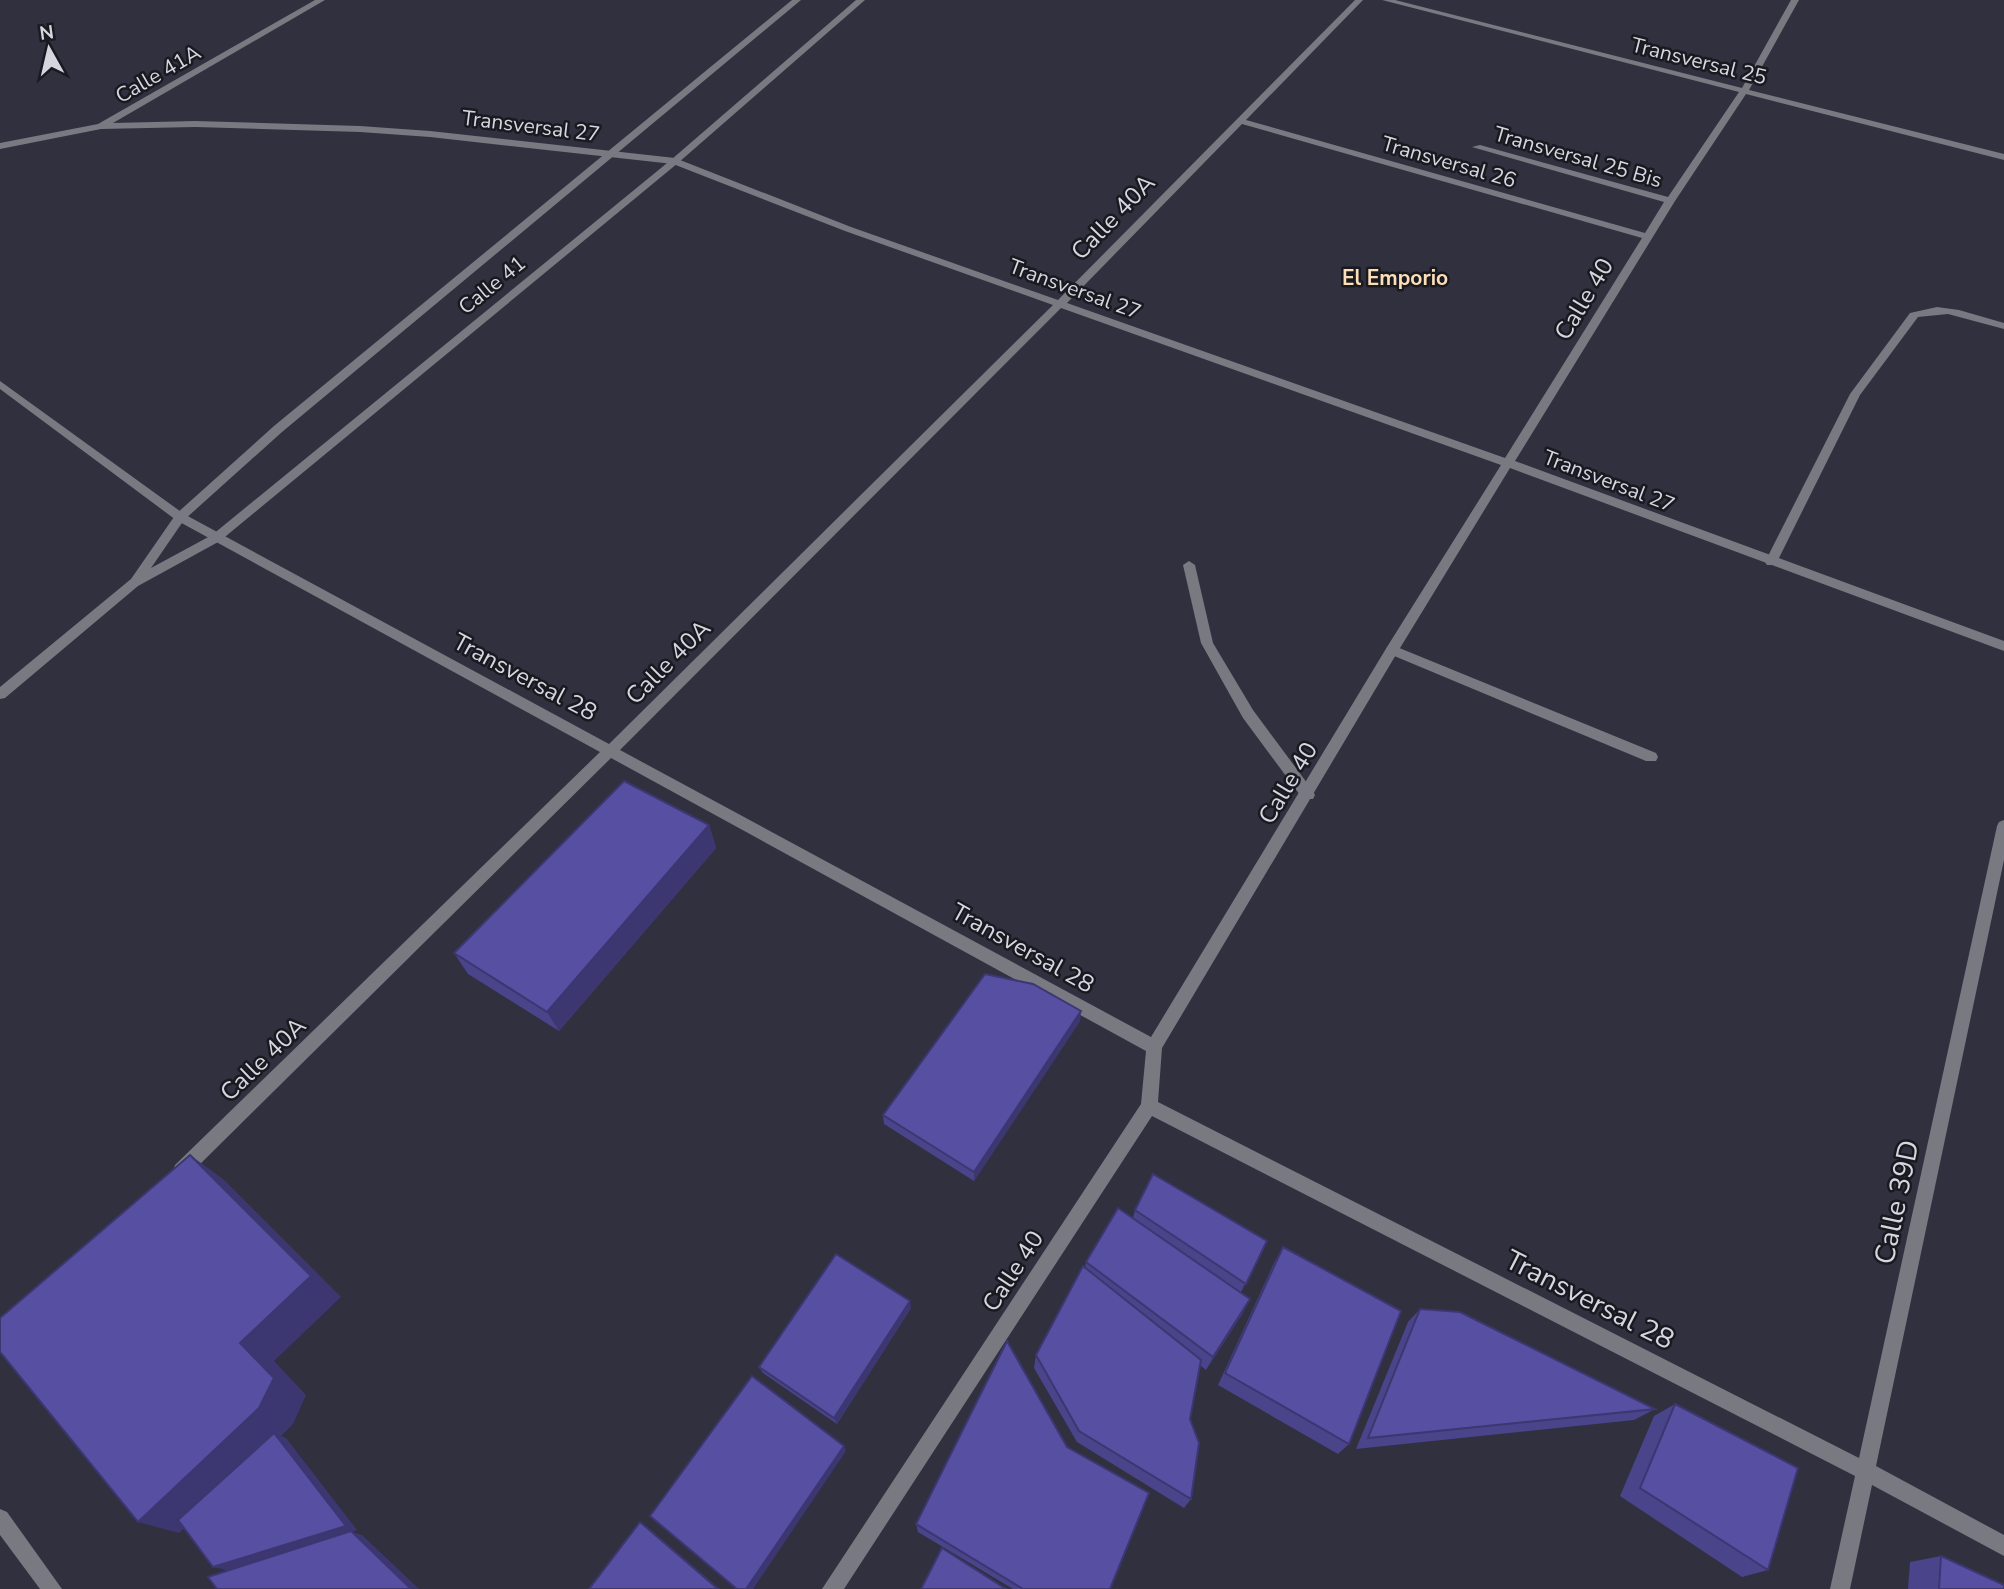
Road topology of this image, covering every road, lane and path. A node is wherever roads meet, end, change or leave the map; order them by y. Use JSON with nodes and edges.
{"nodes":[{"id":1,"x":321,"y":0,"type":"edge"},
{"id":2,"x":797,"y":0,"type":"edge"},
{"id":3,"x":861,"y":0,"type":"edge"},
{"id":4,"x":1359,"y":0,"type":"edge"},
{"id":5,"x":1386,"y":0,"type":"edge"},
{"id":6,"x":1795,"y":0,"type":"edge"},
{"id":7,"x":1744,"y":91,"type":"junction"},
{"id":8,"x":1239,"y":121,"type":"junction"},
{"id":9,"x":101,"y":126,"type":"junction"},
{"id":10,"x":0,"y":145,"type":"edge"},
{"id":11,"x":1477,"y":147,"type":"dead end"},
{"id":12,"x":609,"y":155,"type":"junction"},
{"id":13,"x":2004,"y":157,"type":"edge"},
{"id":14,"x":675,"y":161,"type":"junction"},
{"id":15,"x":1670,"y":201,"type":"junction"},
{"id":16,"x":1648,"y":237,"type":"junction"},
{"id":17,"x":1060,"y":304,"type":"junction"},
{"id":18,"x":2004,"y":326,"type":"edge"},
{"id":19,"x":0,"y":384,"type":"edge"},
{"id":20,"x":1510,"y":464,"type":"junction"},
{"id":21,"x":180,"y":517,"type":"junction"},
{"id":22,"x":216,"y":538,"type":"junction"},
{"id":23,"x":1771,"y":562,"type":"junction"},
{"id":24,"x":1189,"y":565,"type":"dead end"},
{"id":25,"x":134,"y":583,"type":"junction"},
{"id":26,"x":2004,"y":646,"type":"edge"},
{"id":27,"x":1392,"y":650,"type":"junction"},
{"id":28,"x":0,"y":694,"type":"edge"},
{"id":29,"x":610,"y":751,"type":"junction"},
{"id":30,"x":1651,"y":757,"type":"dead end"},
{"id":31,"x":1308,"y":795,"type":"junction"},
{"id":32,"x":2004,"y":826,"type":"edge"},
{"id":33,"x":1154,"y":1047,"type":"junction"},
{"id":34,"x":1149,"y":1106,"type":"junction"},
{"id":35,"x":170,"y":1182,"type":"edge"},
{"id":36,"x":1865,"y":1471,"type":"junction"},
{"id":37,"x":0,"y":1519,"type":"edge"},
{"id":38,"x":2004,"y":1546,"type":"edge"},
{"id":39,"x":52,"y":1589,"type":"edge"},
{"id":40,"x":832,"y":1589,"type":"edge"},
{"id":41,"x":1840,"y":1589,"type":"edge"}],
"edges":[{"from":1,"to":9,"type":"street","name":"Calle 41A"},
{"from":2,"to":12,"type":"street","name":"Calle 41"},
{"from":3,"to":14,"type":"street","name":"Calle 41"},
{"from":4,"to":8,"type":"street","name":"Calle 40A"},
{"from":5,"to":7,"type":"street","name":"Transversal 25"},
{"from":6,"to":7,"type":"street","name":"Calle 40"},
{"from":7,"to":13,"type":"street","name":"Transversal 25"},
{"from":7,"to":15,"type":"street","name":"Calle 40"},
{"from":8,"to":16,"type":"street","name":"Transversal 26"},
{"from":8,"to":17,"type":"street","name":"Calle 40A"},
{"from":9,"to":10,"type":"street","name":"Calle 41A"},
{"from":9,"to":12,"type":"street","name":"Transversal 27"},
{"from":11,"to":15,"type":"street","name":"Transversal 25 Bis"},
{"from":12,"to":14,"type":"street","name":"Transversal 27"},
{"from":12,"to":21,"type":"street","name":"Calle 41"},
{"from":14,"to":17,"type":"street","name":"Transversal 27"},
{"from":14,"to":22,"type":"street","name":"Calle 41"},
{"from":15,"to":16,"type":"street","name":"Calle 40"},
{"from":16,"to":20,"type":"street","name":"Calle 40"},
{"from":17,"to":20,"type":"street","name":"Transversal 27"},
{"from":17,"to":29,"type":"street","name":"Calle 40A"},
{"from":18,"to":23,"type":"street"},
{"from":19,"to":21,"type":"street","name":"Transversal 28"},
{"from":20,"to":23,"type":"street","name":"Transversal 27"},
{"from":20,"to":27,"type":"street","name":"Calle 40"},
{"from":21,"to":22,"type":"street","name":"Transversal 28"},
{"from":21,"to":25,"type":"street","name":"Calle 41"},
{"from":22,"to":25,"type":"street","name":"Calle 41"},
{"from":22,"to":29,"type":"street","name":"Transversal 28"},
{"from":23,"to":26,"type":"street","name":"Transversal 27"},
{"from":24,"to":31,"type":"street"},
{"from":25,"to":28,"type":"street","name":"Calle 41"},
{"from":27,"to":30,"type":"street"},
{"from":27,"to":31,"type":"street","name":"Calle 40"},
{"from":29,"to":33,"type":"street","name":"Transversal 28"},
{"from":29,"to":35,"type":"street","name":"Calle 40A"},
{"from":31,"to":33,"type":"street","name":"Calle 40"},
{"from":32,"to":36,"type":"street","name":"Calle 39D"},
{"from":33,"to":34,"type":"street","name":"Calle 40"},
{"from":34,"to":36,"type":"street","name":"Transversal 28"},
{"from":34,"to":40,"type":"street","name":"Calle 40"},
{"from":36,"to":38,"type":"street","name":"Transversal 28"},
{"from":36,"to":41,"type":"street","name":"Calle 39D"},
{"from":37,"to":39,"type":"street"}]}
